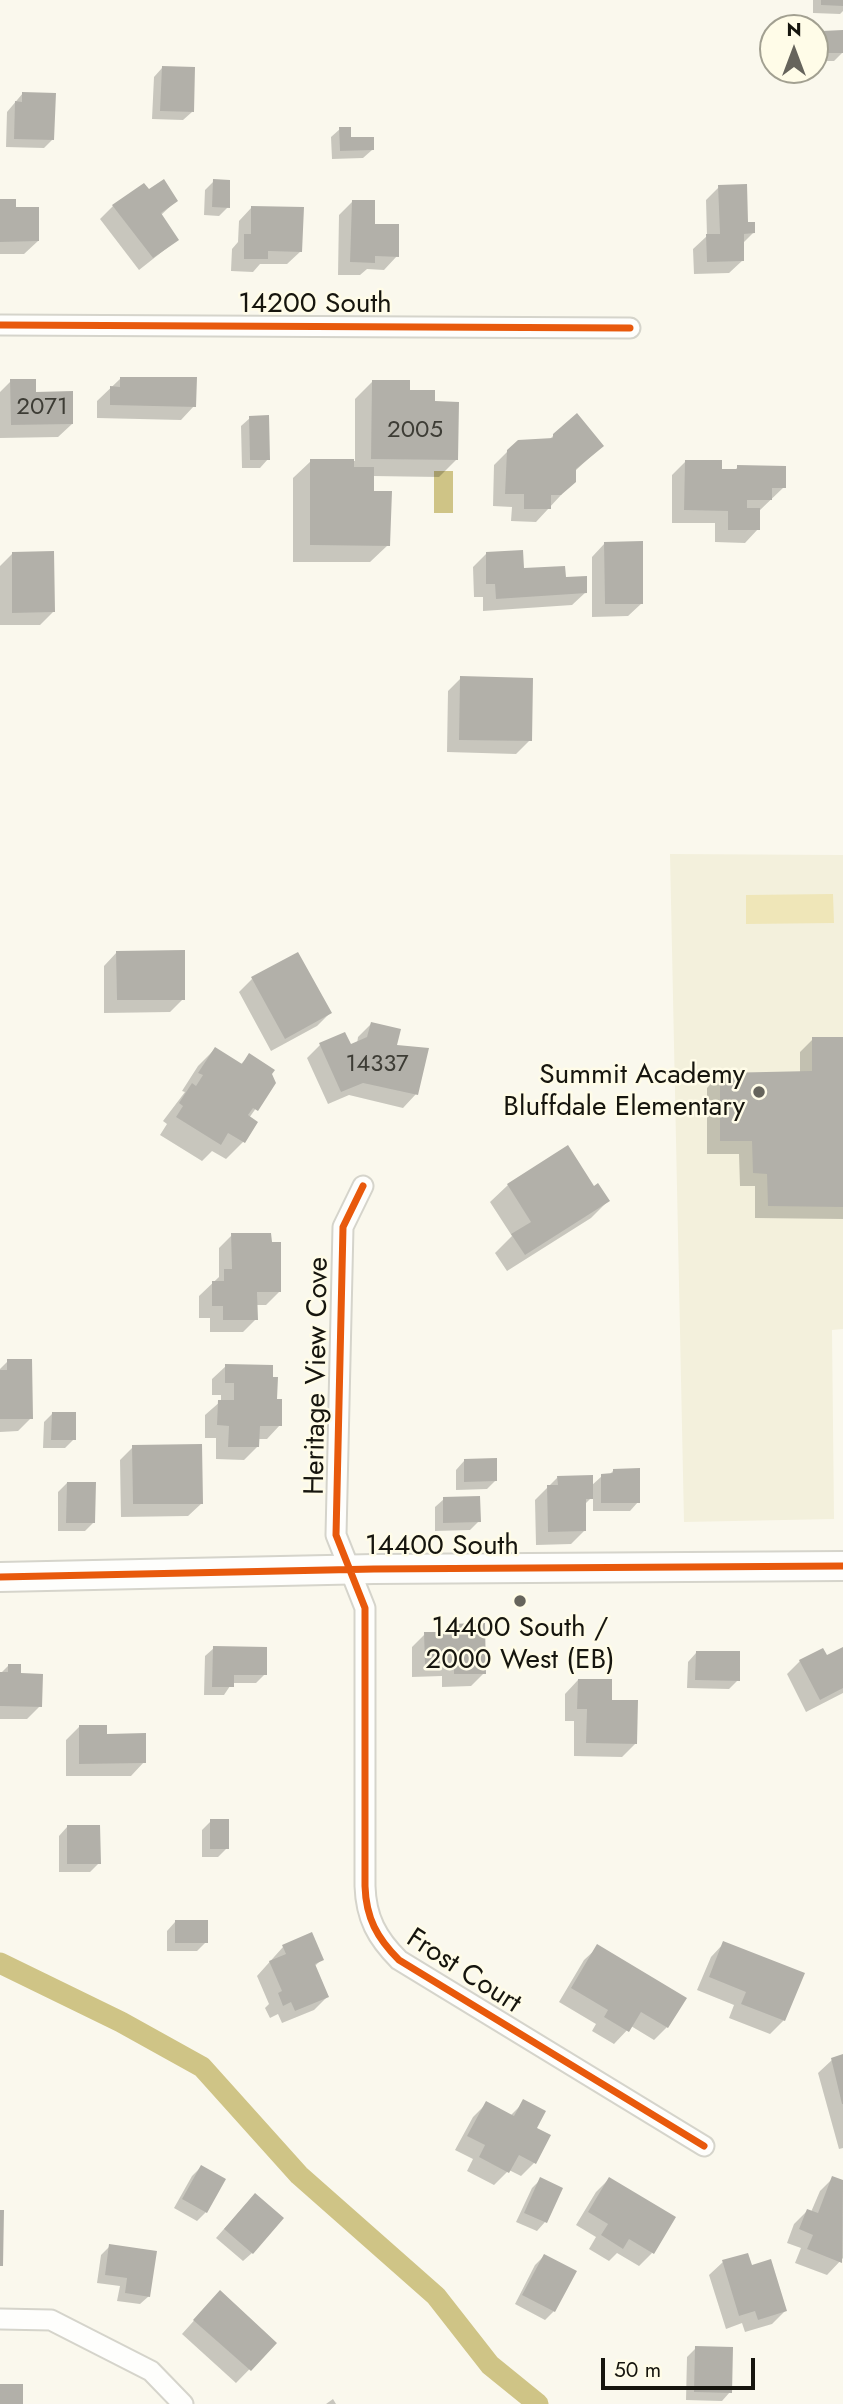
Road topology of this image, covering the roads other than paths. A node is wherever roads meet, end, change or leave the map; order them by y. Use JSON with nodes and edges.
{"nodes":[{"id":1,"x":0,"y":325,"type":"edge"},
{"id":2,"x":630,"y":328,"type":"dead end"},
{"id":3,"x":363,"y":1186,"type":"dead end"},
{"id":4,"x":843,"y":1566,"type":"edge"},
{"id":5,"x":350,"y":1569,"type":"junction"},
{"id":6,"x":0,"y":1577,"type":"edge"},
{"id":7,"x":704,"y":2146,"type":"dead end"},
{"id":8,"x":0,"y":2319,"type":"edge"},
{"id":9,"x":183,"y":2404,"type":"edge"}],
"edges":[{"from":1,"to":2,"type":"street","name":"14200 South"},
{"from":3,"to":5,"type":"street","name":"Heritage View Cove"},
{"from":4,"to":5,"type":"main road","name":"14400 South"},
{"from":5,"to":6,"type":"main road","name":"14400 South"},
{"from":5,"to":7,"type":"street","name":"Frost Court"},
{"from":8,"to":9,"type":"street"}]}
